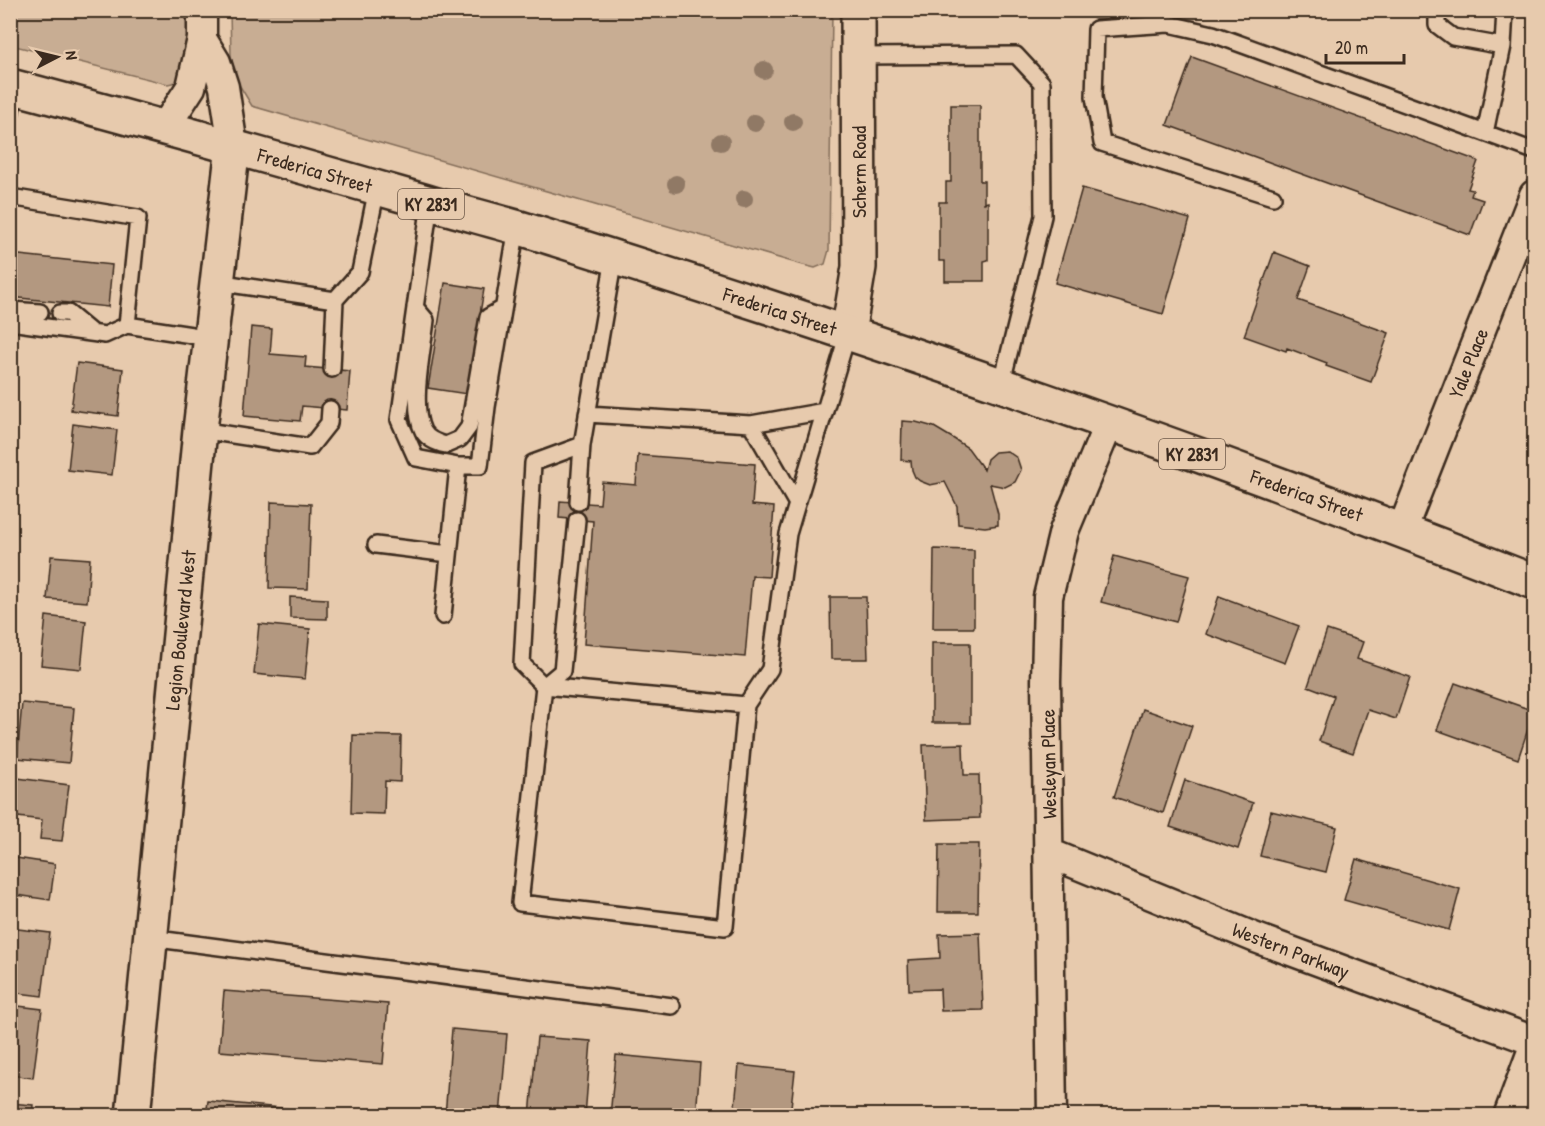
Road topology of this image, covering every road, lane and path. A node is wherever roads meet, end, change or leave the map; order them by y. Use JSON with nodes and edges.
{"nodes":[{"id":1,"x":202,"y":10,"type":"edge"},
{"id":2,"x":858,"y":10,"type":"edge"},
{"id":3,"x":1437,"y":10,"type":"edge"},
{"id":4,"x":1505,"y":10,"type":"edge"},
{"id":5,"x":202,"y":39,"type":"junction"},
{"id":6,"x":1503,"y":45,"type":"junction"},
{"id":7,"x":858,"y":56,"type":"junction"},
{"id":8,"x":12,"y":96,"type":"edge"},
{"id":9,"x":165,"y":127,"type":"junction"},
{"id":10,"x":1485,"y":133,"type":"junction"},
{"id":11,"x":233,"y":146,"type":"junction"},
{"id":12,"x":1534,"y":151,"type":"edge"},
{"id":13,"x":377,"y":188,"type":"junction"},
{"id":14,"x":1534,"y":195,"type":"edge"},
{"id":15,"x":10,"y":197,"type":"edge"},
{"id":16,"x":1273,"y":197,"type":"dead end"},
{"id":17,"x":430,"y":203,"type":"junction"},
{"id":18,"x":517,"y":227,"type":"junction"},
{"id":19,"x":614,"y":258,"type":"junction"},
{"id":20,"x":217,"y":282,"type":"junction"},
{"id":21,"x":335,"y":300,"type":"junction"},
{"id":22,"x":416,"y":307,"type":"junction"},
{"id":23,"x":502,"y":309,"type":"junction"},
{"id":24,"x":10,"y":310,"type":"edge"},
{"id":25,"x":40,"y":312,"type":"dead end"},
{"id":26,"x":60,"y":313,"type":"dead end"},
{"id":27,"x":10,"y":322,"type":"edge"},
{"id":28,"x":127,"y":325,"type":"junction"},
{"id":29,"x":848,"y":333,"type":"junction"},
{"id":30,"x":93,"y":334,"type":"junction"},
{"id":31,"x":211,"y":338,"type":"junction"},
{"id":32,"x":332,"y":369,"type":"dead end"},
{"id":33,"x":1001,"y":386,"type":"junction"},
{"id":34,"x":330,"y":409,"type":"dead end"},
{"id":35,"x":825,"y":411,"type":"junction"},
{"id":36,"x":587,"y":414,"type":"junction"},
{"id":37,"x":1109,"y":423,"type":"junction"},
{"id":38,"x":751,"y":424,"type":"junction"},
{"id":39,"x":200,"y":430,"type":"junction"},
{"id":40,"x":582,"y":445,"type":"junction"},
{"id":41,"x":458,"y":466,"type":"junction"},
{"id":42,"x":578,"y":502,"type":"dead end"},
{"id":43,"x":797,"y":504,"type":"junction"},
{"id":44,"x":577,"y":520,"type":"dead end"},
{"id":45,"x":1402,"y":530,"type":"junction"},
{"id":46,"x":376,"y":545,"type":"dead end"},
{"id":47,"x":449,"y":554,"type":"junction"},
{"id":48,"x":1534,"y":582,"type":"edge"},
{"id":49,"x":443,"y":616,"type":"dead end"},
{"id":50,"x":544,"y":686,"type":"junction"},
{"id":51,"x":746,"y":705,"type":"junction"},
{"id":52,"x":1049,"y":853,"type":"junction"},
{"id":53,"x":150,"y":938,"type":"junction"},
{"id":54,"x":672,"y":1006,"type":"dead end"},
{"id":55,"x":1534,"y":1043,"type":"edge"},
{"id":56,"x":133,"y":1116,"type":"edge"},
{"id":57,"x":1052,"y":1116,"type":"edge"},
{"id":58,"x":1508,"y":1116,"type":"edge"}],
"edges":[{"from":1,"to":5,"type":"street"},
{"from":2,"to":7,"type":"main road","name":"Scherm Road"},
{"from":3,"to":6,"type":"lane"},
{"from":4,"to":6,"type":"lane"},
{"from":5,"to":9,"type":"street"},
{"from":5,"to":11,"type":"street"},
{"from":6,"to":10,"type":"lane"},
{"from":7,"to":29,"type":"main road","name":"Scherm Road"},
{"from":7,"to":33,"type":"lane"},
{"from":8,"to":9,"type":"main road","name":"Frederica Street","number":"KY 2831"},
{"from":9,"to":11,"type":"main road","name":"Frederica Street","number":"KY 2831"},
{"from":10,"to":12,"type":"lane"},
{"from":10,"to":16,"type":"lane"},
{"from":11,"to":13,"type":"main road","name":"Frederica Street","number":"KY 2831"},
{"from":11,"to":20,"type":"main road","name":"Legion Boulevard West"},
{"from":13,"to":17,"type":"main road","name":"Frederica Street","number":"KY 2831"},
{"from":13,"to":21,"type":"lane"},
{"from":14,"to":45,"type":"street","name":"Yale Place"},
{"from":15,"to":28,"type":"lane"},
{"from":17,"to":18,"type":"main road","name":"Frederica Street","number":"KY 2831"},
{"from":17,"to":22,"type":"lane"},
{"from":18,"to":19,"type":"main road","name":"Frederica Street","number":"KY 2831"},
{"from":18,"to":23,"type":"lane"},
{"from":19,"to":29,"type":"main road","name":"Frederica Street","number":"KY 2831"},
{"from":19,"to":36,"type":"lane"},
{"from":20,"to":21,"type":"lane"},
{"from":20,"to":31,"type":"main road","name":"Legion Boulevard West"},
{"from":21,"to":32,"type":"lane"},
{"from":22,"to":23,"type":"lane"},
{"from":22,"to":41,"type":"lane"},
{"from":23,"to":41,"type":"lane"},
{"from":24,"to":25,"type":"lane"},
{"from":26,"to":30,"type":"lane"},
{"from":27,"to":30,"type":"lane"},
{"from":28,"to":30,"type":"lane"},
{"from":28,"to":31,"type":"lane"},
{"from":29,"to":33,"type":"main road","name":"Frederica Street","number":"KY 2831"},
{"from":29,"to":35,"type":"lane"},
{"from":31,"to":39,"type":"main road","name":"Legion Boulevard West"},
{"from":33,"to":37,"type":"main road","name":"Frederica Street","number":"KY 2831"},
{"from":34,"to":39,"type":"lane"},
{"from":35,"to":38,"type":"lane"},
{"from":35,"to":43,"type":"lane"},
{"from":36,"to":38,"type":"lane"},
{"from":36,"to":40,"type":"lane"},
{"from":37,"to":45,"type":"main road","name":"Frederica Street","number":"KY 2831"},
{"from":37,"to":52,"type":"street","name":"Wesleyan Place"},
{"from":38,"to":43,"type":"lane"},
{"from":39,"to":53,"type":"main road","name":"Legion Boulevard West"},
{"from":40,"to":42,"type":"lane"},
{"from":40,"to":50,"type":"lane"},
{"from":41,"to":47,"type":"lane"},
{"from":43,"to":51,"type":"lane"},
{"from":44,"to":50,"type":"lane"},
{"from":45,"to":48,"type":"main road","name":"Frederica Street","number":"KY 2831"},
{"from":46,"to":47,"type":"lane"},
{"from":47,"to":49,"type":"lane"},
{"from":50,"to":51,"type":"lane"},
{"from":50,"to":51,"type":"lane"},
{"from":52,"to":55,"type":"street","name":"Western Parkway"},
{"from":52,"to":57,"type":"street","name":"Wesleyan Place"},
{"from":53,"to":54,"type":"lane"},
{"from":53,"to":56,"type":"main road","name":"Legion Boulevard West"},
{"from":55,"to":58,"type":"street"}]}
